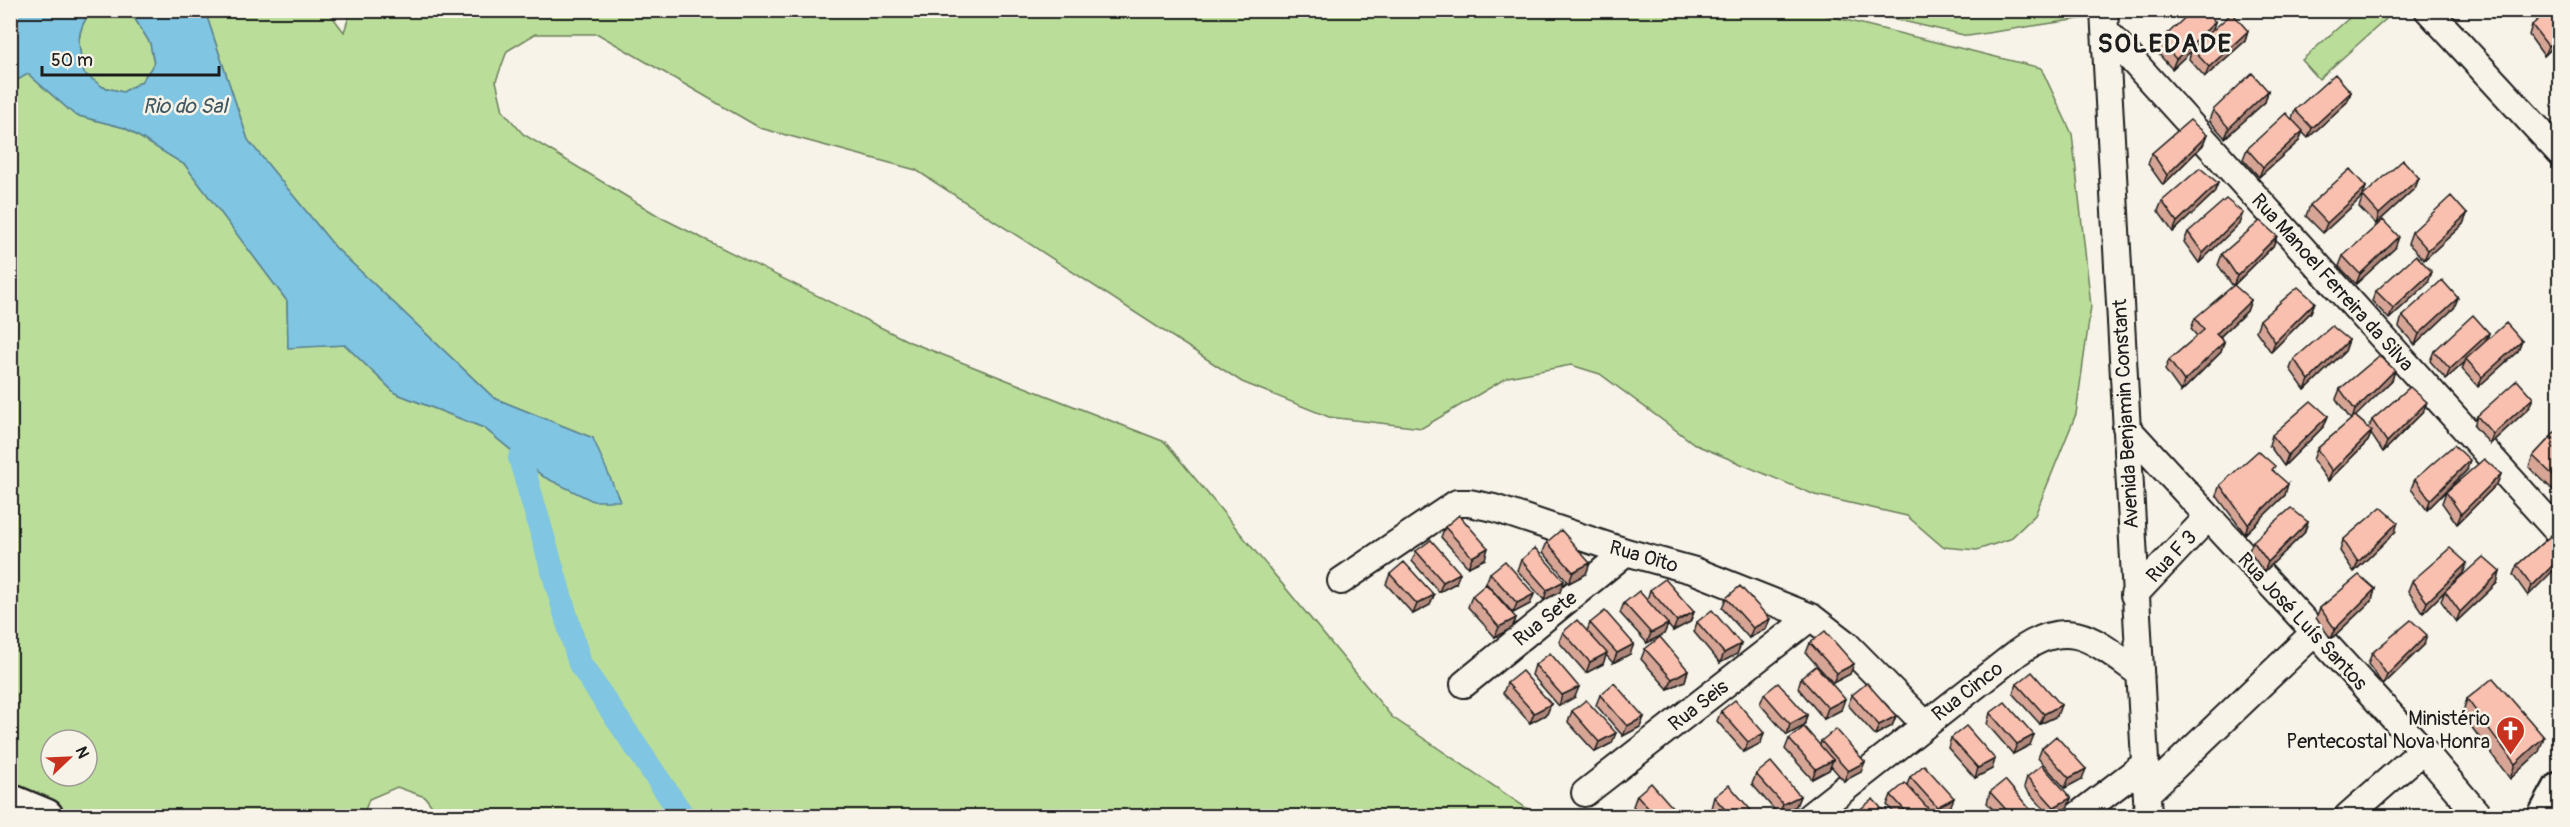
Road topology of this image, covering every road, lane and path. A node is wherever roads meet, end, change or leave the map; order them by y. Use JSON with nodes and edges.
{"nodes":[{"id":1,"x":2428,"y":10,"type":"edge"},
{"id":2,"x":2105,"y":21,"type":"edge"},
{"id":3,"x":2559,"y":153,"type":"edge"},
{"id":4,"x":2126,"y":427,"type":"junction"},
{"id":5,"x":2208,"y":517,"type":"junction"},
{"id":6,"x":2559,"y":534,"type":"edge"},
{"id":7,"x":1626,"y":552,"type":"junction"},
{"id":8,"x":1341,"y":581,"type":"dead end"},
{"id":9,"x":2134,"y":595,"type":"junction"},
{"id":10,"x":1811,"y":616,"type":"junction"},
{"id":11,"x":2314,"y":633,"type":"junction"},
{"id":12,"x":2139,"y":673,"type":"junction"},
{"id":13,"x":1464,"y":684,"type":"dead end"},
{"id":14,"x":1925,"y":724,"type":"junction"},
{"id":15,"x":2423,"y":750,"type":"junction"},
{"id":16,"x":2145,"y":764,"type":"junction"},
{"id":17,"x":2559,"y":789,"type":"edge"},
{"id":18,"x":1585,"y":793,"type":"dead end"},
{"id":19,"x":10,"y":801,"type":"edge"},
{"id":20,"x":2147,"y":805,"type":"edge"},
{"id":21,"x":46,"y":816,"type":"edge"},
{"id":22,"x":1810,"y":816,"type":"edge"},
{"id":23,"x":2078,"y":816,"type":"edge"},
{"id":24,"x":2348,"y":816,"type":"edge"},
{"id":25,"x":2478,"y":816,"type":"edge"},
{"id":26,"x":2545,"y":816,"type":"edge"}],
"edges":[{"from":1,"to":3,"type":"street"},
{"from":2,"to":4,"type":"street","name":"Avenida Benjamin Constant"},
{"from":2,"to":6,"type":"street","name":"Rua Manoel Ferreira da Silva"},
{"from":4,"to":5,"type":"street","name":"Rua José Luís Santos"},
{"from":4,"to":9,"type":"street","name":"Avenida Benjamin Constant"},
{"from":5,"to":9,"type":"street","name":"Rua F 3"},
{"from":5,"to":11,"type":"street","name":"Rua José Luís Santos"},
{"from":7,"to":8,"type":"street","name":"Rua Oito"},
{"from":7,"to":10,"type":"street","name":"Rua Oito"},
{"from":7,"to":13,"type":"street","name":"Rua Sete"},
{"from":9,"to":12,"type":"street","name":"Avenida Benjamin Constant"},
{"from":10,"to":14,"type":"street","name":"Rua Oito"},
{"from":10,"to":18,"type":"street","name":"Rua Seis"},
{"from":11,"to":15,"type":"street","name":"Rua José Luís Santos"},
{"from":11,"to":20,"type":"street"},
{"from":12,"to":14,"type":"street","name":"Rua Cinco"},
{"from":12,"to":16,"type":"street","name":"Avenida Benjamin Constant"},
{"from":14,"to":22,"type":"street","name":"Rua Cinco"},
{"from":15,"to":24,"type":"street"},
{"from":15,"to":25,"type":"street","name":"Rua José Luís Santos"},
{"from":16,"to":20,"type":"street","name":"Avenida Benjamin Constant"},
{"from":16,"to":23,"type":"street"},
{"from":17,"to":26,"type":"main road"},
{"from":19,"to":21,"type":"main road"}]}
